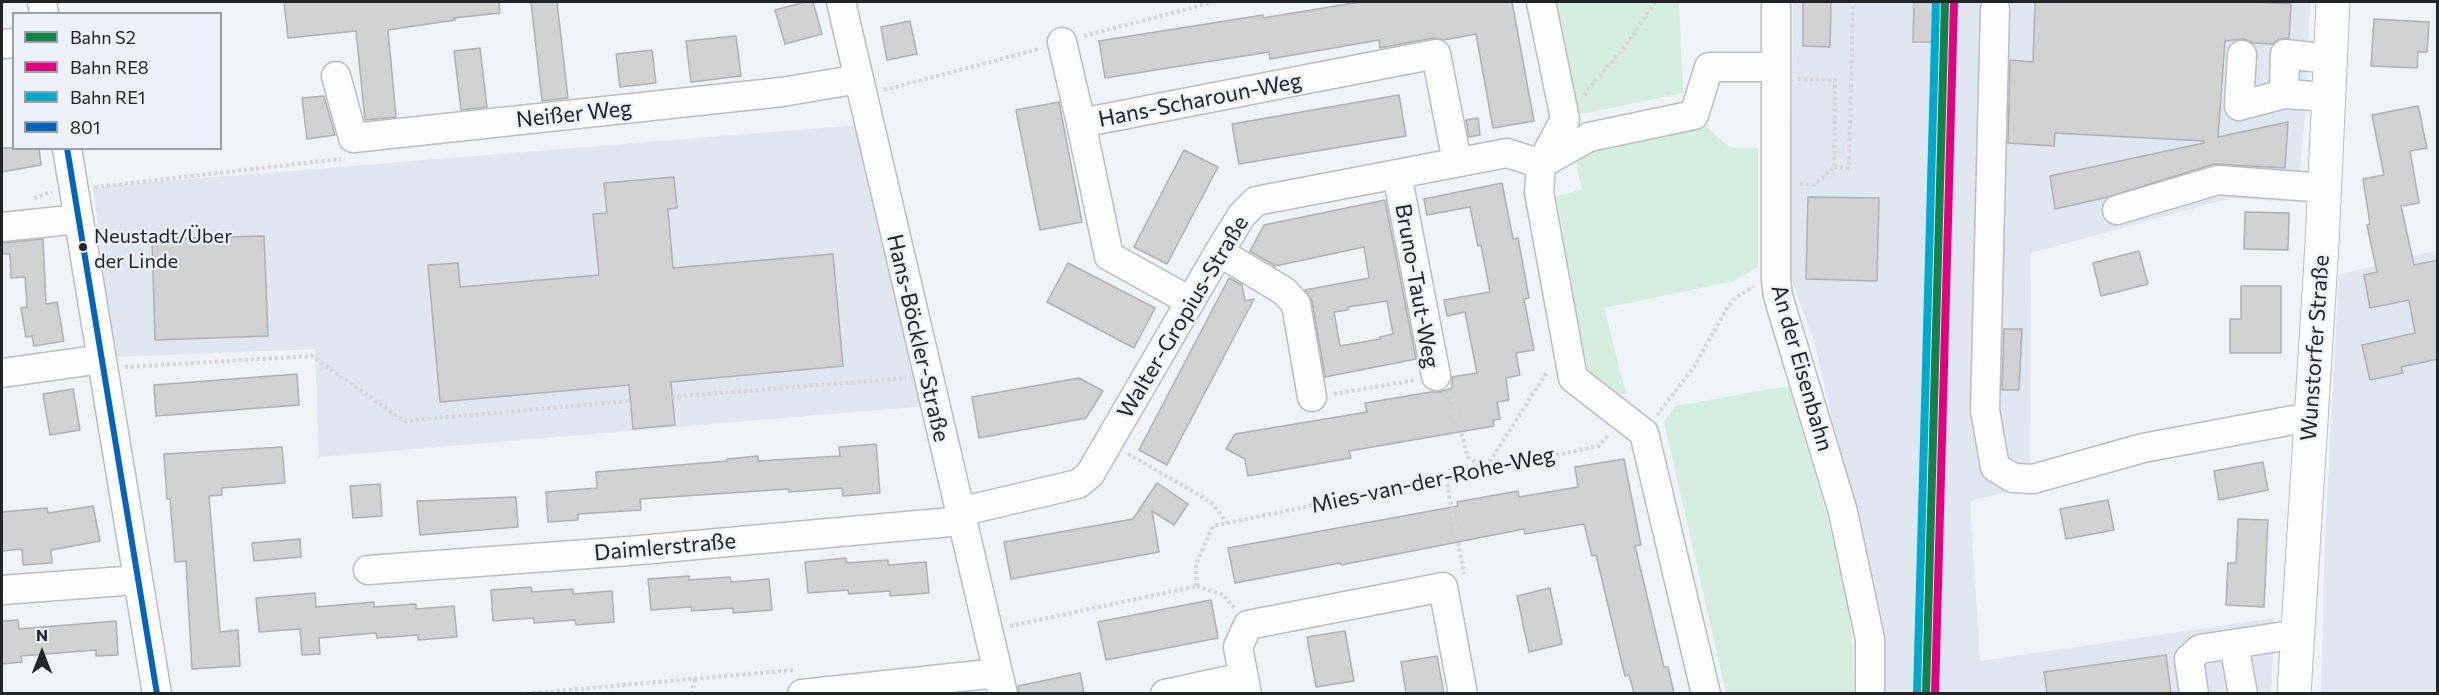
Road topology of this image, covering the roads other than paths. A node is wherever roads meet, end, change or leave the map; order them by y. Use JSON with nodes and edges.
{"nodes":[{"id":1,"x":841,"y":2,"type":"edge"},
{"id":2,"x":1541,"y":2,"type":"edge"},
{"id":3,"x":1776,"y":2,"type":"edge"},
{"id":4,"x":2333,"y":2,"type":"edge"},
{"id":5,"x":1995,"y":9,"type":"dead end"},
{"id":6,"x":1062,"y":42,"type":"dead end"},
{"id":7,"x":2242,"y":56,"type":"dead end"},
{"id":8,"x":2330,"y":58,"type":"junction"},
{"id":9,"x":1776,"y":73,"type":"junction"},
{"id":10,"x":336,"y":76,"type":"dead end"},
{"id":11,"x":859,"y":79,"type":"junction"},
{"id":12,"x":2284,"y":94,"type":"junction"},
{"id":13,"x":2329,"y":97,"type":"junction"},
{"id":14,"x":1081,"y":123,"type":"junction"},
{"id":15,"x":67,"y":150,"type":"edge"},
{"id":16,"x":1457,"y":162,"type":"junction"},
{"id":17,"x":1541,"y":164,"type":"junction"},
{"id":18,"x":1397,"y":174,"type":"junction"},
{"id":19,"x":2325,"y":188,"type":"junction"},
{"id":20,"x":2116,"y":210,"type":"dead end"},
{"id":21,"x":80,"y":219,"type":"junction"},
{"id":22,"x":2,"y":226,"type":"edge"},
{"id":23,"x":1219,"y":252,"type":"junction"},
{"id":24,"x":1190,"y":301,"type":"junction"},
{"id":25,"x":103,"y":364,"type":"junction"},
{"id":26,"x":2,"y":373,"type":"edge"},
{"id":27,"x":1436,"y":376,"type":"road end"},
{"id":28,"x":1312,"y":397,"type":"road end"},
{"id":29,"x":2311,"y":421,"type":"junction"},
{"id":30,"x":961,"y":517,"type":"junction"},
{"id":31,"x":368,"y":570,"type":"dead end"},
{"id":32,"x":137,"y":580,"type":"junction"},
{"id":33,"x":2,"y":590,"type":"edge"},
{"id":34,"x":2298,"y":634,"type":"junction"},
{"id":35,"x":2234,"y":644,"type":"junction"},
{"id":36,"x":1001,"y":683,"type":"edge"},
{"id":37,"x":1245,"y":685,"type":"edge"},
{"id":38,"x":157,"y":693,"type":"edge"},
{"id":39,"x":802,"y":693,"type":"edge"},
{"id":40,"x":1165,"y":693,"type":"edge"},
{"id":41,"x":1463,"y":693,"type":"edge"},
{"id":42,"x":1706,"y":693,"type":"edge"},
{"id":43,"x":1870,"y":693,"type":"edge"},
{"id":44,"x":2194,"y":693,"type":"edge"},
{"id":45,"x":2243,"y":693,"type":"edge"},
{"id":46,"x":2294,"y":693,"type":"edge"}],
"edges":[{"from":1,"to":11,"type":"street","name":"Hans-Böckler-Straße"},
{"from":2,"to":17,"type":"street"},
{"from":3,"to":9,"type":"street","name":"An der Eisenbahn"},
{"from":4,"to":8,"type":"main road","name":"Wunstorfer Straße"},
{"from":5,"to":29,"type":"street"},
{"from":6,"to":14,"type":"street"},
{"from":7,"to":12,"type":"street"},
{"from":8,"to":12,"type":"street"},
{"from":8,"to":13,"type":"main road","name":"Wunstorfer Straße"},
{"from":9,"to":17,"type":"street"},
{"from":9,"to":43,"type":"street","name":"An der Eisenbahn"},
{"from":10,"to":11,"type":"street","name":"Neißer Weg"},
{"from":11,"to":30,"type":"street","name":"Hans-Böckler-Straße"},
{"from":12,"to":13,"type":"street"},
{"from":13,"to":19,"type":"main road","name":"Wunstorfer Straße"},
{"from":14,"to":16,"type":"street","name":"Hans-Scharoun-Weg"},
{"from":14,"to":24,"type":"street","name":"Hans-Scharoun-Weg"},
{"from":15,"to":21,"type":"street"},
{"from":16,"to":17,"type":"street","name":"Walter-Gropius-Straße"},
{"from":16,"to":18,"type":"street","name":"Walter-Gropius-Straße"},
{"from":17,"to":42,"type":"street"},
{"from":18,"to":23,"type":"street","name":"Walter-Gropius-Straße"},
{"from":18,"to":27,"type":"street","name":"Bruno-Taut-Weg"},
{"from":19,"to":20,"type":"street"},
{"from":19,"to":29,"type":"main road","name":"Wunstorfer Straße"},
{"from":21,"to":22,"type":"street"},
{"from":21,"to":25,"type":"street"},
{"from":23,"to":24,"type":"street","name":"Walter-Gropius-Straße"},
{"from":23,"to":28,"type":"street"},
{"from":24,"to":30,"type":"street","name":"Walter-Gropius-Straße"},
{"from":25,"to":26,"type":"street"},
{"from":25,"to":32,"type":"street"},
{"from":29,"to":34,"type":"main road","name":"Wunstorfer Straße"},
{"from":30,"to":31,"type":"street","name":"Daimlerstraße"},
{"from":30,"to":36,"type":"street","name":"Hans-Böckler-Straße"},
{"from":32,"to":33,"type":"street"},
{"from":32,"to":38,"type":"street"},
{"from":34,"to":35,"type":"street"},
{"from":34,"to":46,"type":"main road","name":"Wunstorfer Straße"},
{"from":35,"to":44,"type":"street"},
{"from":35,"to":45,"type":"street"},
{"from":36,"to":39,"type":"street","name":"Hans-Böckler-Straße"},
{"from":37,"to":40,"type":"street"},
{"from":37,"to":41,"type":"street"}]}
